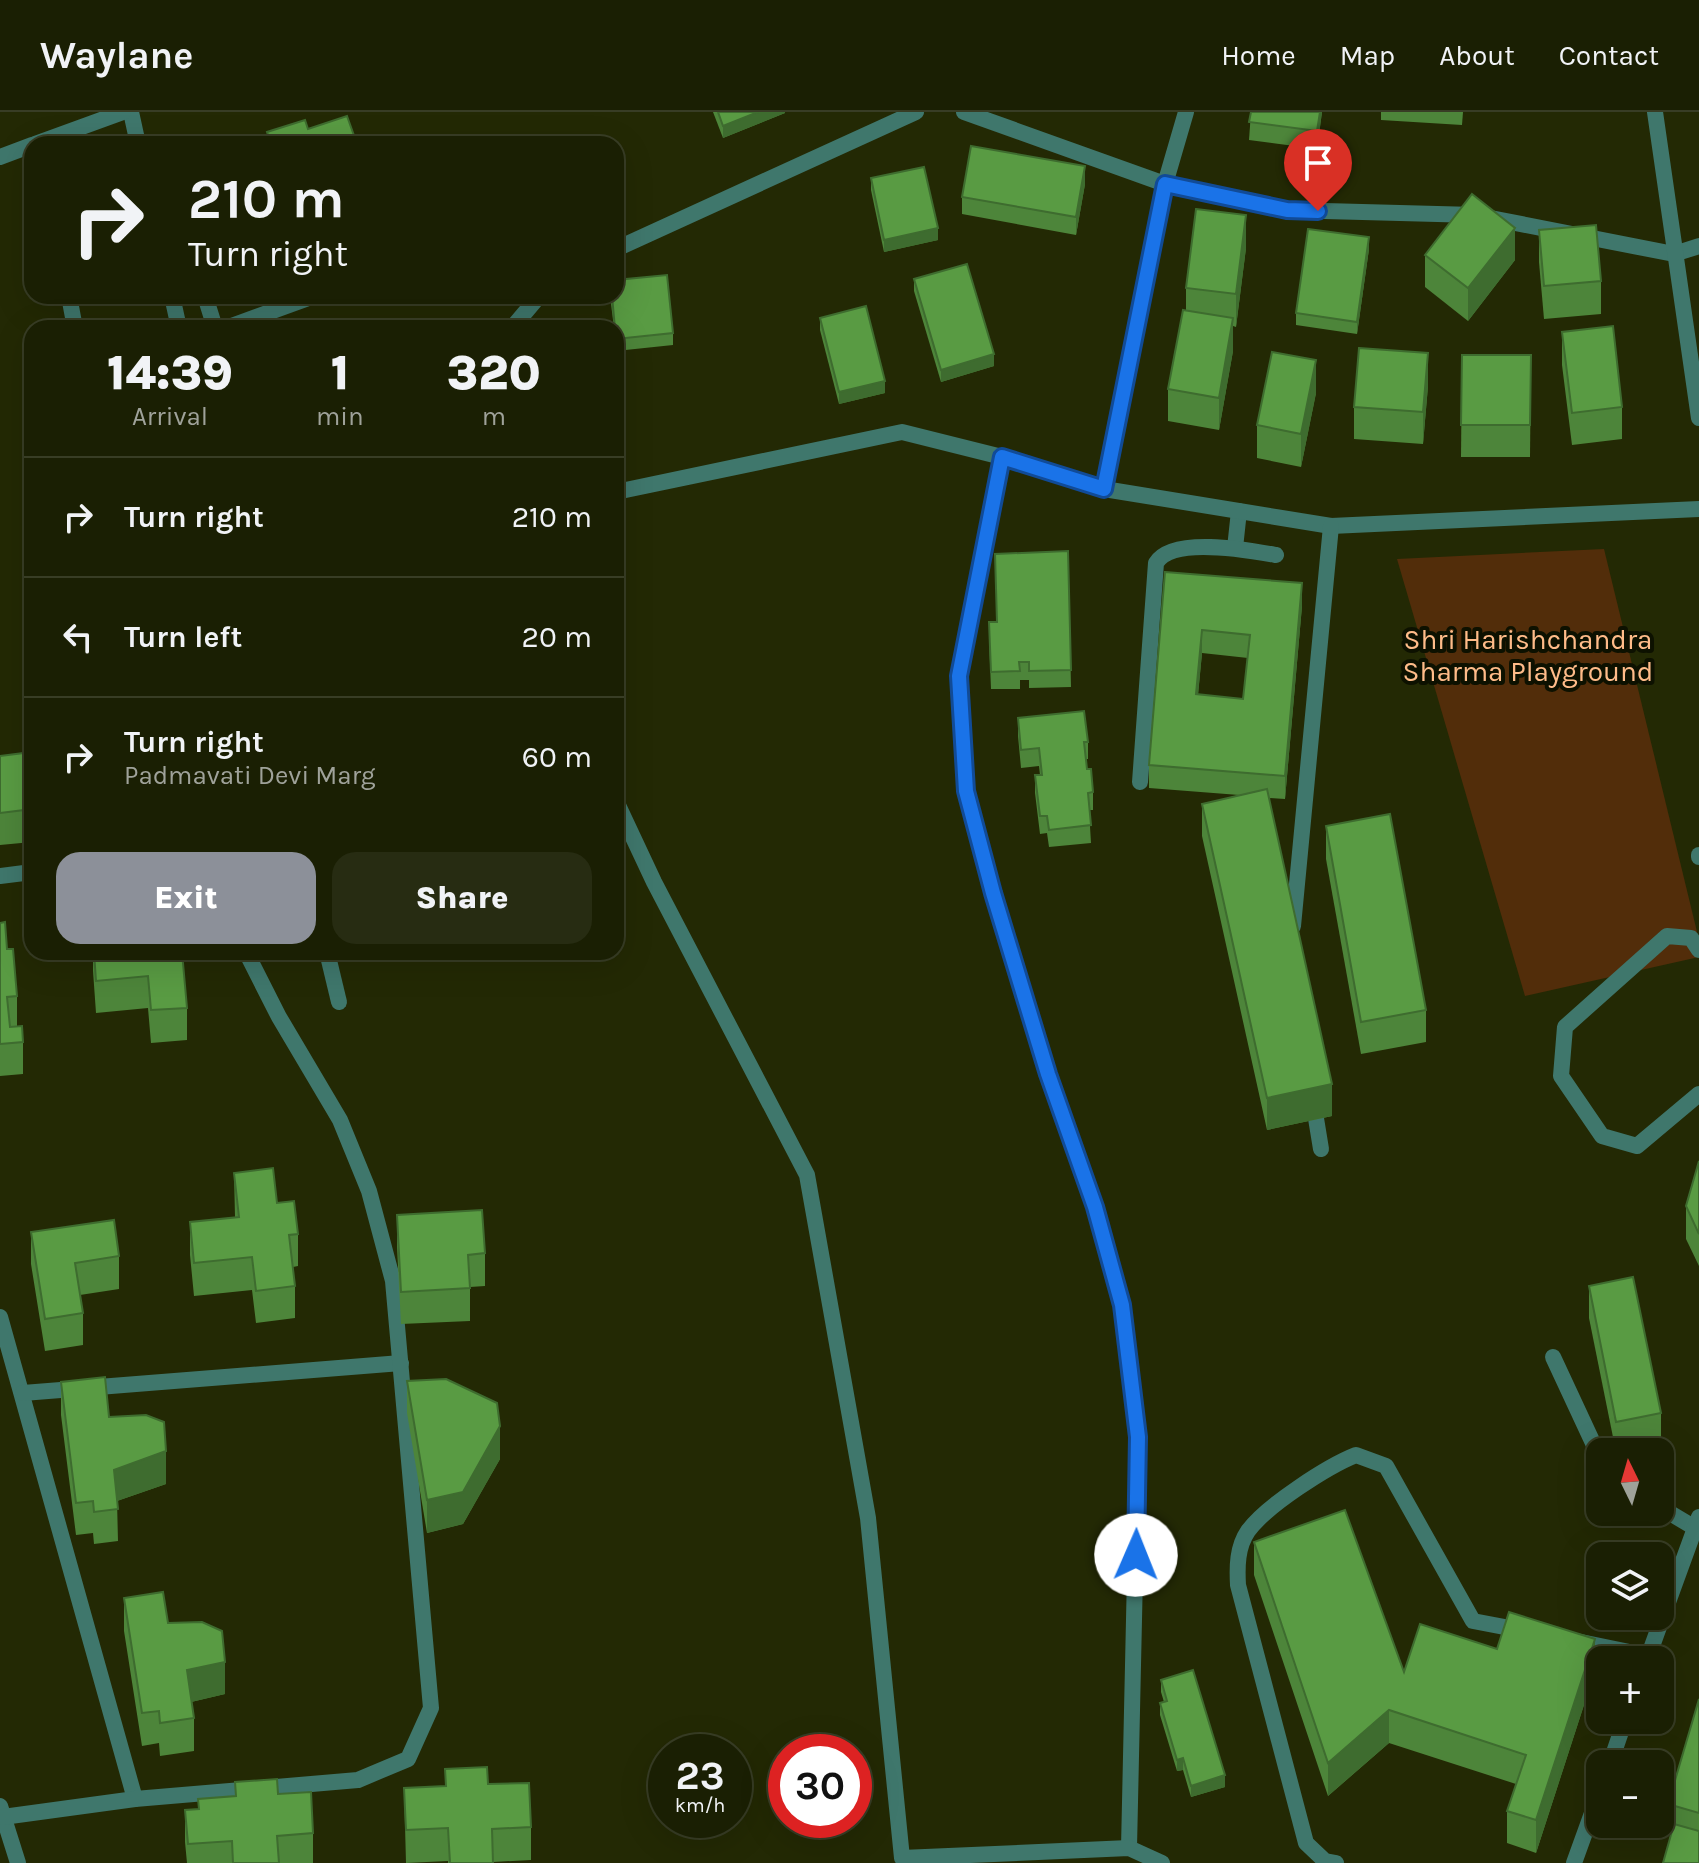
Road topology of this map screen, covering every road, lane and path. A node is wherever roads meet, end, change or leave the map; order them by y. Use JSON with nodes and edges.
{"nodes":[{"id":1,"x":123,"y":112,"type":"edge"},
{"id":2,"x":131,"y":112,"type":"edge"},
{"id":3,"x":916,"y":112,"type":"edge"},
{"id":4,"x":964,"y":112,"type":"edge"},
{"id":5,"x":1186,"y":112,"type":"edge"},
{"id":6,"x":1655,"y":112,"type":"edge"},
{"id":7,"x":58,"y":136,"type":"edge"},
{"id":8,"x":136,"y":136,"type":"edge"},
{"id":9,"x":24,"y":148,"type":"edge"},
{"id":10,"x":0,"y":157,"type":"edge"},
{"id":11,"x":1165,"y":184,"type":"junction"},
{"id":12,"x":624,"y":245,"type":"edge"},
{"id":13,"x":1699,"y":246,"type":"edge"},
{"id":14,"x":1674,"y":254,"type":"junction"},
{"id":15,"x":292,"y":304,"type":"edge"},
{"id":16,"x":532,"y":304,"type":"edge"},
{"id":17,"x":248,"y":320,"type":"edge"},
{"id":18,"x":519,"y":320,"type":"edge"},
{"id":19,"x":1699,"y":418,"type":"edge"},
{"id":20,"x":1002,"y":457,"type":"junction"},
{"id":21,"x":1104,"y":489,"type":"junction"},
{"id":22,"x":624,"y":490,"type":"edge"},
{"id":23,"x":1699,"y":509,"type":"edge"},
{"id":24,"x":1239,"y":511,"type":"junction"},
{"id":25,"x":1331,"y":526,"type":"junction"},
{"id":26,"x":1235,"y":548,"type":"junction"},
{"id":27,"x":1276,"y":555,"type":"dead end"},
{"id":28,"x":1140,"y":782,"type":"dead end"},
{"id":29,"x":624,"y":817,"type":"edge"},
{"id":30,"x":24,"y":873,"type":"edge"},
{"id":31,"x":0,"y":876,"type":"edge"},
{"id":32,"x":1295,"y":945,"type":"edge"},
{"id":33,"x":1699,"y":950,"type":"edge"},
{"id":34,"x":250,"y":960,"type":"edge"},
{"id":35,"x":329,"y":960,"type":"edge"},
{"id":36,"x":339,"y":1002,"type":"dead end"},
{"id":37,"x":1310,"y":1078,"type":"edge"},
{"id":38,"x":1699,"y":1094,"type":"edge"},
{"id":39,"x":1321,"y":1149,"type":"dead end"},
{"id":40,"x":0,"y":1317,"type":"edge"},
{"id":41,"x":1553,"y":1357,"type":"dead end"},
{"id":42,"x":401,"y":1363,"type":"junction"},
{"id":43,"x":23,"y":1393,"type":"junction"},
{"id":44,"x":1591,"y":1438,"type":"edge"},
{"id":45,"x":1674,"y":1513,"type":"edge"},
{"id":46,"x":1697,"y":1523,"type":"edge"},
{"id":47,"x":1595,"y":1646,"type":"edge"},
{"id":48,"x":1652,"y":1646,"type":"edge"},
{"id":49,"x":135,"y":1799,"type":"junction"},
{"id":50,"x":2,"y":1812,"type":"edge"},
{"id":51,"x":1586,"y":1830,"type":"edge"},
{"id":52,"x":1129,"y":1848,"type":"junction"},
{"id":53,"x":18,"y":1863,"type":"edge"},
{"id":54,"x":1162,"y":1863,"type":"edge"},
{"id":55,"x":1336,"y":1863,"type":"edge"},
{"id":56,"x":1574,"y":1863,"type":"edge"}],
"edges":[{"from":1,"to":7,"type":"street"},
{"from":2,"to":8,"type":"street"},
{"from":3,"to":12,"type":"street"},
{"from":4,"to":11,"type":"street"},
{"from":5,"to":11,"type":"street"},
{"from":6,"to":14,"type":"street"},
{"from":9,"to":10,"type":"street"},
{"from":11,"to":14,"type":"street"},
{"from":11,"to":21,"type":"street"},
{"from":13,"to":14,"type":"street"},
{"from":14,"to":19,"type":"street"},
{"from":15,"to":17,"type":"street"},
{"from":16,"to":18,"type":"street"},
{"from":20,"to":21,"type":"street"},
{"from":20,"to":22,"type":"street"},
{"from":20,"to":52,"type":"street"},
{"from":21,"to":24,"type":"street"},
{"from":23,"to":25,"type":"street"},
{"from":24,"to":25,"type":"street"},
{"from":24,"to":26,"type":"street"},
{"from":25,"to":32,"type":"street"},
{"from":26,"to":27,"type":"street"},
{"from":26,"to":28,"type":"street"},
{"from":29,"to":52,"type":"street"},
{"from":30,"to":31,"type":"street"},
{"from":33,"to":38,"type":"street"},
{"from":34,"to":42,"type":"street"},
{"from":35,"to":36,"type":"street"},
{"from":37,"to":39,"type":"street"},
{"from":40,"to":43,"type":"street"},
{"from":41,"to":44,"type":"street"},
{"from":42,"to":43,"type":"street"},
{"from":42,"to":49,"type":"street"},
{"from":43,"to":49,"type":"street"},
{"from":45,"to":46,"type":"street"},
{"from":46,"to":48,"type":"street"},
{"from":47,"to":55,"type":"street"},
{"from":49,"to":50,"type":"street"},
{"from":50,"to":53,"type":"street"},
{"from":51,"to":56,"type":"street"},
{"from":52,"to":54,"type":"street"}]}
